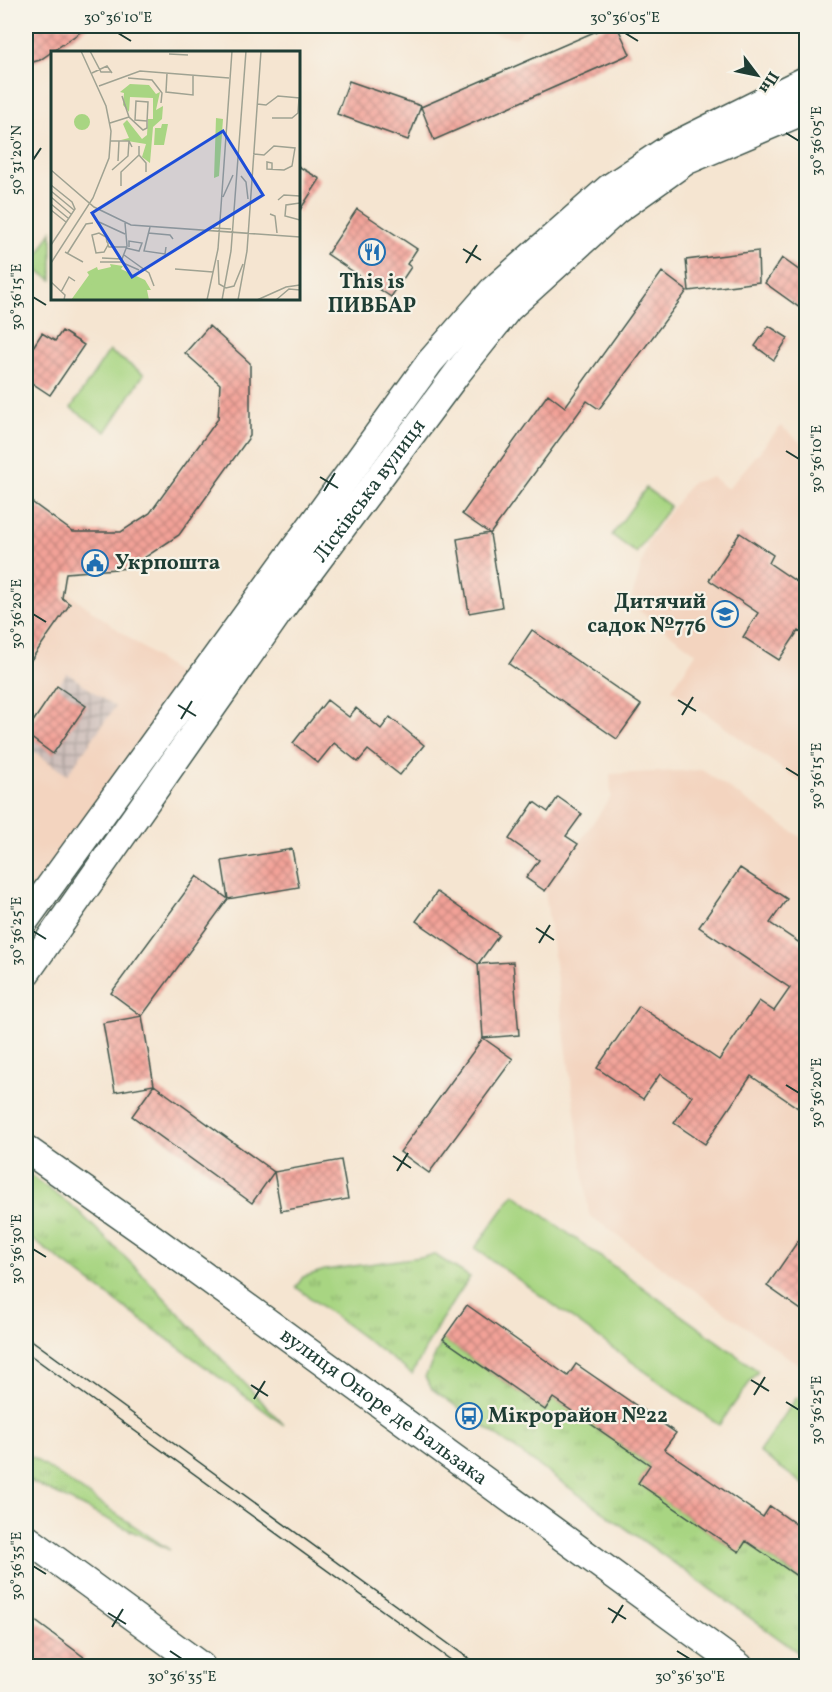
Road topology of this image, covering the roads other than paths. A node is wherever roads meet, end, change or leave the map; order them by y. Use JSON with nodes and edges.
{"nodes":[{"id":1,"x":807,"y":80,"type":"edge"},
{"id":2,"x":807,"y":110,"type":"edge"},
{"id":3,"x":26,"y":919,"type":"edge"},
{"id":4,"x":26,"y":973,"type":"edge"},
{"id":5,"x":26,"y":1149,"type":"edge"},
{"id":6,"x":26,"y":1538,"type":"edge"},
{"id":7,"x":201,"y":1666,"type":"edge"},
{"id":8,"x":739,"y":1666,"type":"edge"}],
"edges":[{"from":1,"to":3,"type":"street","name":"Лісківська вулиця"},
{"from":2,"to":4,"type":"street","name":"Лісківська вулиця"},
{"from":5,"to":8,"type":"street","name":"вулиця Оноре де Бальзака"},
{"from":6,"to":7,"type":"street"}]}
